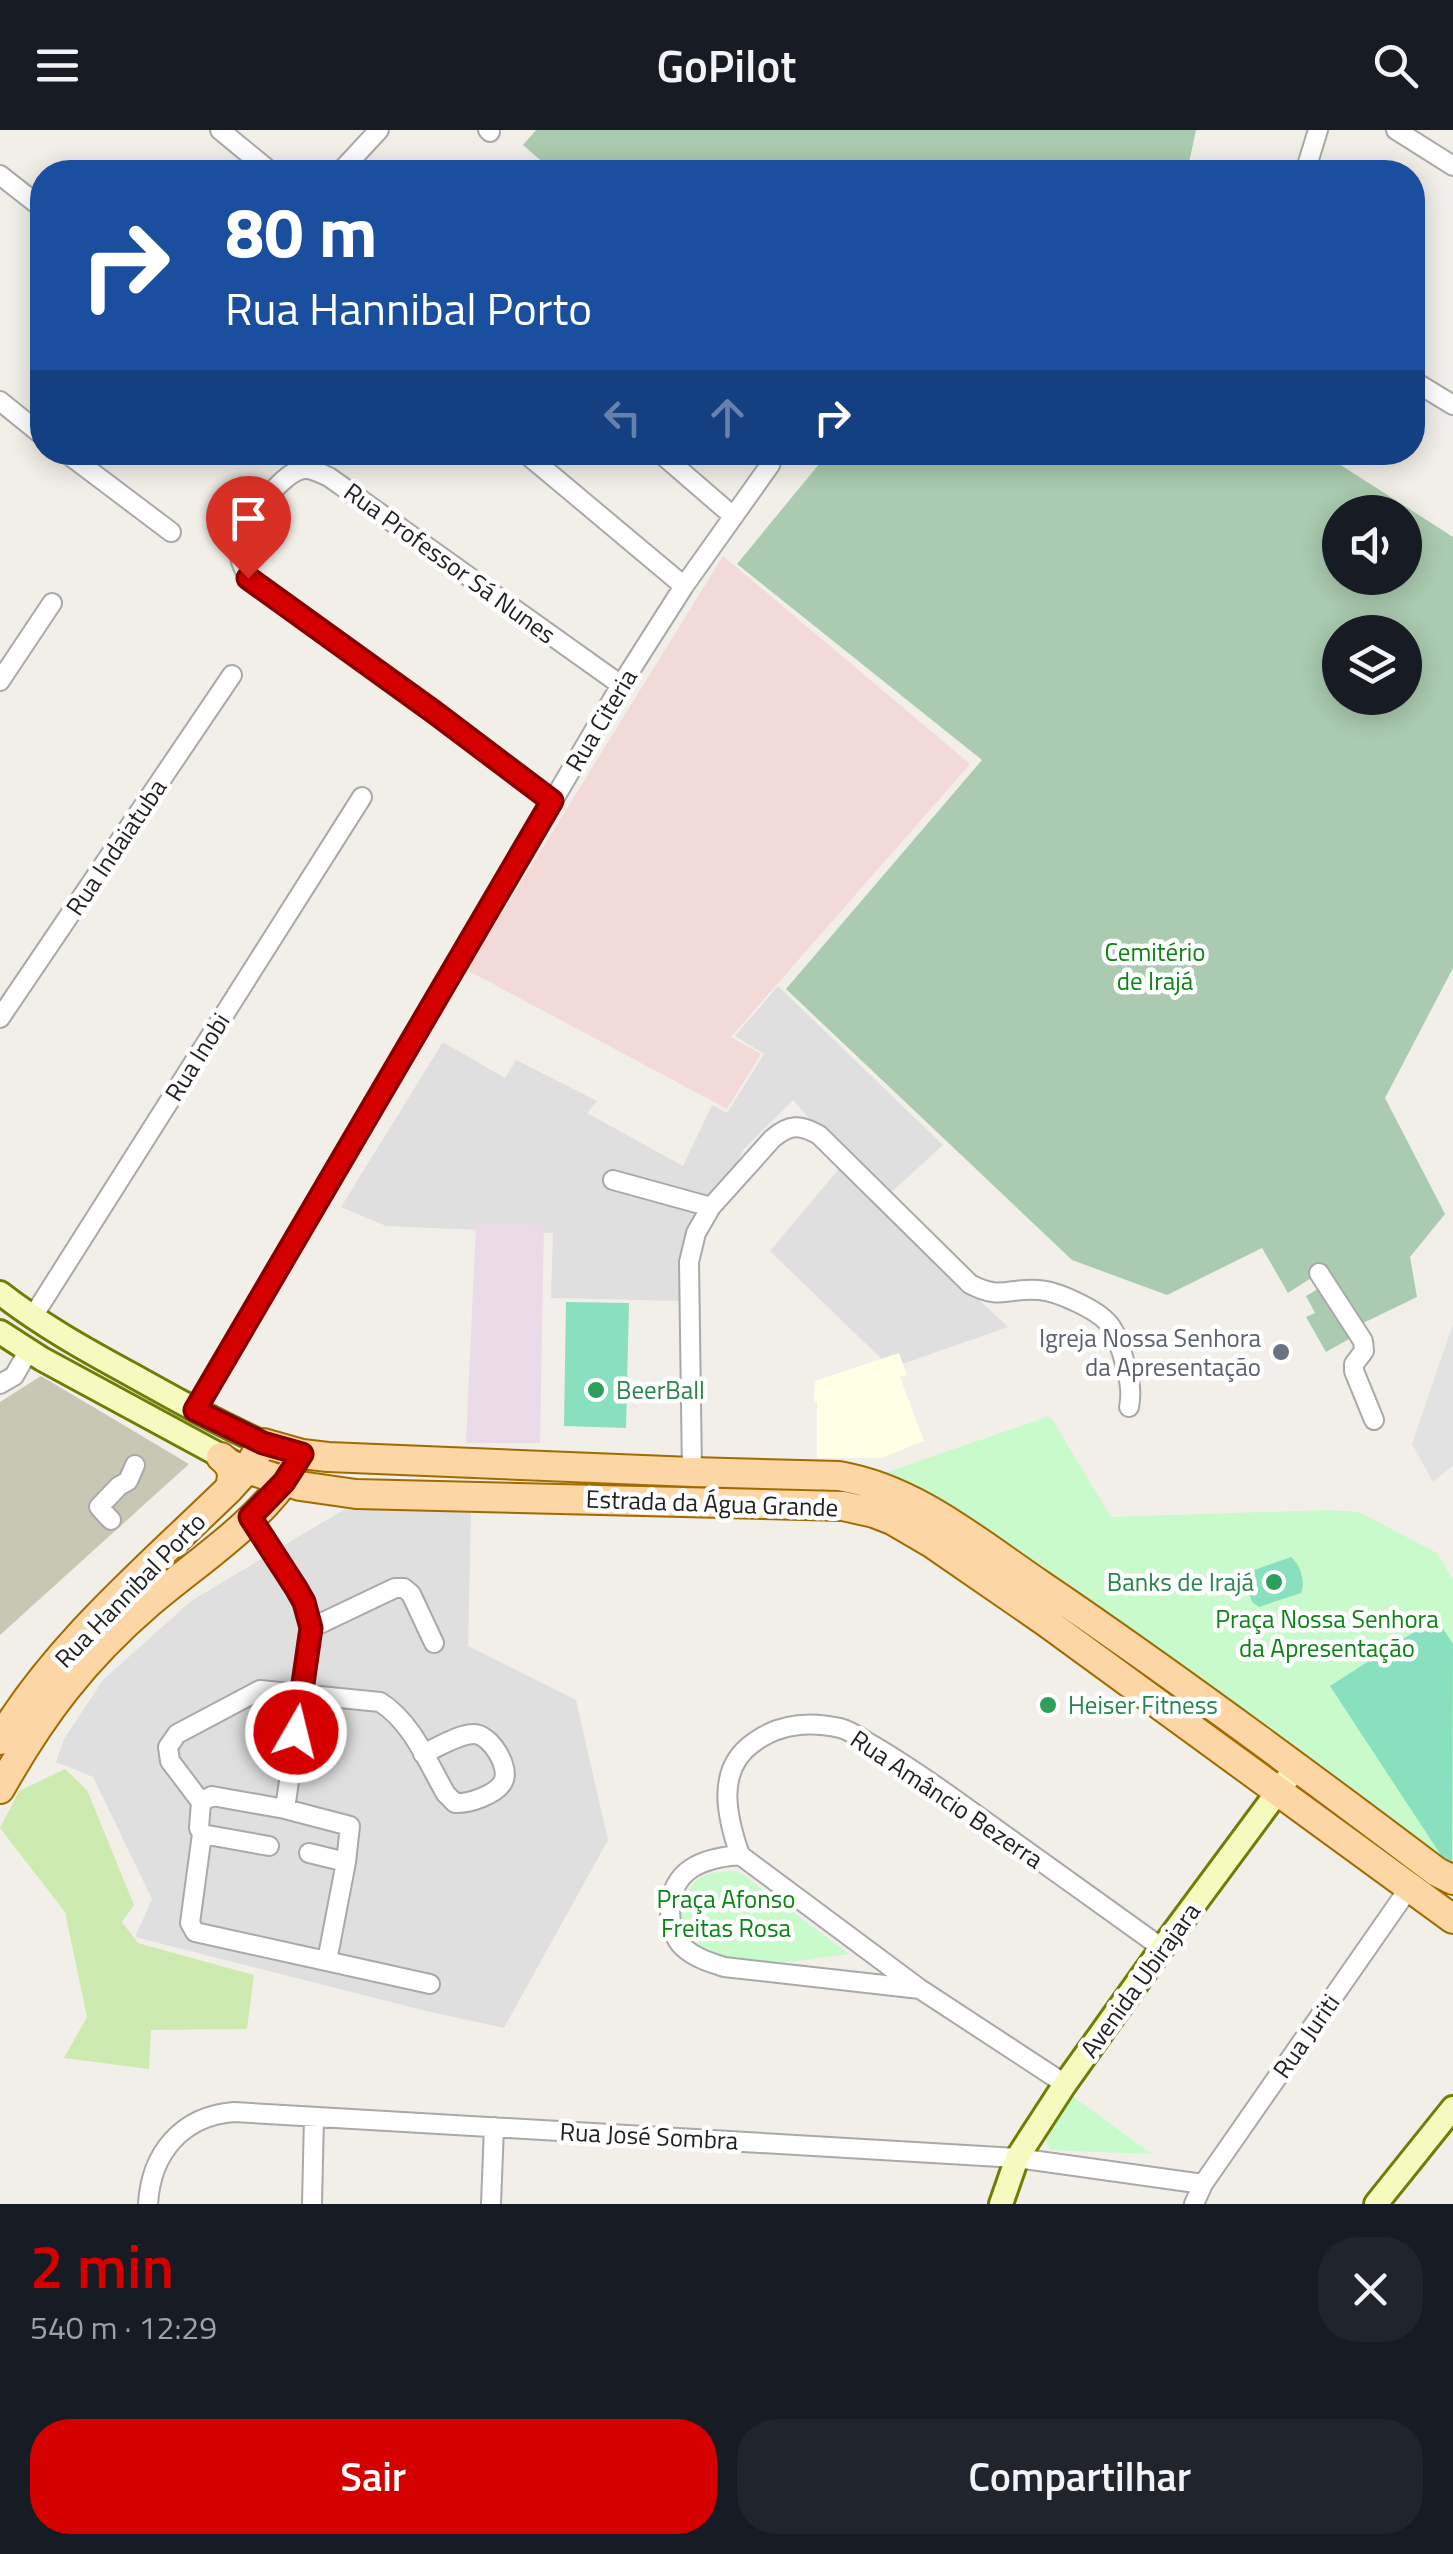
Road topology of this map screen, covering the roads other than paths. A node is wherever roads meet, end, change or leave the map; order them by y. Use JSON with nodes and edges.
{"nodes":[{"id":1,"x":220,"y":130,"type":"edge"},
{"id":2,"x":379,"y":130,"type":"edge"},
{"id":3,"x":1318,"y":130,"type":"edge"},
{"id":4,"x":1396,"y":130,"type":"edge"},
{"id":5,"x":256,"y":160,"type":"edge"},
{"id":6,"x":351,"y":160,"type":"edge"},
{"id":7,"x":1309,"y":160,"type":"edge"},
{"id":8,"x":1453,"y":166,"type":"edge"},
{"id":9,"x":0,"y":175,"type":"edge"},
{"id":10,"x":30,"y":199,"type":"edge"},
{"id":11,"x":1425,"y":388,"type":"edge"},
{"id":12,"x":0,"y":401,"type":"edge"},
{"id":13,"x":1453,"y":405,"type":"edge"},
{"id":14,"x":30,"y":425,"type":"edge"},
{"id":15,"x":85,"y":465,"type":"edge"},
{"id":16,"x":540,"y":465,"type":"edge"},
{"id":17,"x":674,"y":465,"type":"edge"},
{"id":18,"x":770,"y":465,"type":"edge"},
{"id":19,"x":733,"y":516,"type":"junction"},
{"id":20,"x":171,"y":532,"type":"dead end"},
{"id":21,"x":684,"y":586,"type":"junction"},
{"id":22,"x":52,"y":603,"type":"dead end"},
{"id":23,"x":232,"y":675,"type":"dead end"},
{"id":24,"x":0,"y":680,"type":"edge"},
{"id":25,"x":621,"y":686,"type":"junction"},
{"id":26,"x":362,"y":796,"type":"dead end"},
{"id":27,"x":552,"y":801,"type":"junction"},
{"id":28,"x":0,"y":1018,"type":"edge"},
{"id":29,"x":613,"y":1180,"type":"dead end"},
{"id":30,"x":712,"y":1207,"type":"junction"},
{"id":31,"x":1319,"y":1272,"type":"dead end"},
{"id":32,"x":0,"y":1293,"type":"edge"},
{"id":33,"x":32,"y":1318,"type":"junction"},
{"id":34,"x":0,"y":1332,"type":"edge"},
{"id":35,"x":29,"y":1350,"type":"junction"},
{"id":36,"x":0,"y":1384,"type":"edge"},
{"id":37,"x":1129,"y":1406,"type":"dead end"},
{"id":38,"x":195,"y":1410,"type":"junction"},
{"id":39,"x":1374,"y":1420,"type":"dead end"},
{"id":40,"x":263,"y":1443,"type":"junction"},
{"id":41,"x":302,"y":1454,"type":"junction"},
{"id":42,"x":135,"y":1465,"type":"dead end"},
{"id":43,"x":232,"y":1472,"type":"junction"},
{"id":44,"x":692,"y":1472,"type":"junction"},
{"id":45,"x":284,"y":1482,"type":"junction"},
{"id":46,"x":250,"y":1517,"type":"junction"},
{"id":47,"x":111,"y":1520,"type":"dead end"},
{"id":48,"x":311,"y":1628,"type":"junction"},
{"id":49,"x":434,"y":1643,"type":"dead end"},
{"id":50,"x":302,"y":1694,"type":"junction"},
{"id":51,"x":0,"y":1740,"type":"edge"},
{"id":52,"x":423,"y":1754,"type":"junction"},
{"id":53,"x":1296,"y":1767,"type":"junction"},
{"id":54,"x":0,"y":1789,"type":"edge"},
{"id":55,"x":1279,"y":1792,"type":"junction"},
{"id":56,"x":202,"y":1802,"type":"junction"},
{"id":57,"x":284,"y":1809,"type":"junction"},
{"id":58,"x":202,"y":1834,"type":"junction"},
{"id":59,"x":269,"y":1846,"type":"dead end"},
{"id":60,"x":309,"y":1853,"type":"dead end"},
{"id":61,"x":740,"y":1855,"type":"junction"},
{"id":62,"x":346,"y":1862,"type":"junction"},
{"id":63,"x":1453,"y":1880,"type":"edge"},
{"id":64,"x":1409,"y":1888,"type":"junction"},
{"id":65,"x":1453,"y":1920,"type":"edge"},
{"id":66,"x":1162,"y":1948,"type":"junction"},
{"id":67,"x":327,"y":1961,"type":"junction"},
{"id":68,"x":430,"y":1984,"type":"dead end"},
{"id":69,"x":920,"y":1989,"type":"junction"},
{"id":70,"x":1065,"y":2084,"type":"junction"},
{"id":71,"x":1453,"y":2108,"type":"edge"},
{"id":72,"x":314,"y":2117,"type":"junction"},
{"id":73,"x":494,"y":2127,"type":"junction"},
{"id":74,"x":1017,"y":2158,"type":"junction"},
{"id":75,"x":1202,"y":2184,"type":"junction"},
{"id":76,"x":148,"y":2204,"type":"edge"},
{"id":77,"x":312,"y":2204,"type":"edge"},
{"id":78,"x":491,"y":2204,"type":"edge"},
{"id":79,"x":1002,"y":2204,"type":"edge"},
{"id":80,"x":1194,"y":2204,"type":"edge"},
{"id":81,"x":1376,"y":2204,"type":"edge"}],
"edges":[{"from":1,"to":5,"type":"street"},
{"from":2,"to":6,"type":"street"},
{"from":3,"to":7,"type":"street"},
{"from":4,"to":8,"type":"street"},
{"from":9,"to":10,"type":"street"},
{"from":11,"to":13,"type":"street"},
{"from":12,"to":14,"type":"street"},
{"from":15,"to":20,"type":"street"},
{"from":16,"to":21,"type":"street"},
{"from":17,"to":19,"type":"street"},
{"from":18,"to":19,"type":"street","name":"Rua Citeria"},
{"from":19,"to":21,"type":"street","name":"Rua Citeria"},
{"from":21,"to":25,"type":"street","name":"Rua Citeria"},
{"from":22,"to":24,"type":"street"},
{"from":23,"to":28,"type":"street","name":"Rua Indaiatuba"},
{"from":25,"to":27,"type":"street","name":"Rua Citeria"},
{"from":25,"to":27,"type":"street","name":"Rua Professor Sá Nunes"},
{"from":26,"to":33,"type":"street","name":"Rua Inobi"},
{"from":27,"to":38,"type":"street","name":"Rua Citeria"},
{"from":29,"to":30,"type":"street"},
{"from":30,"to":37,"type":"street"},
{"from":30,"to":44,"type":"street"},
{"from":31,"to":39,"type":"street"},
{"from":32,"to":33,"type":"street","name":"Estrada da Água Grande"},
{"from":33,"to":38,"type":"street","name":"Estrada da Água Grande"},
{"from":34,"to":35,"type":"street","name":"Estrada da Água Grande"},
{"from":35,"to":36,"type":"street"},
{"from":35,"to":43,"type":"street","name":"Estrada da Água Grande"},
{"from":38,"to":40,"type":"street","name":"Estrada da Água Grande"},
{"from":40,"to":41,"type":"main road","name":"Estrada da Água Grande"},
{"from":40,"to":43,"type":"main road","name":"Rua Hannibal Porto"},
{"from":41,"to":44,"type":"main road","name":"Estrada da Água Grande"},
{"from":41,"to":45,"type":"main road","name":"Rua Hannibal Porto"},
{"from":42,"to":47,"type":"street"},
{"from":43,"to":45,"type":"main road","name":"Estrada da Água Grande"},
{"from":43,"to":51,"type":"main road","name":"Rua Hannibal Porto"},
{"from":44,"to":53,"type":"main road","name":"Estrada da Água Grande"},
{"from":45,"to":46,"type":"main road","name":"Rua Hannibal Porto"},
{"from":45,"to":55,"type":"main road","name":"Estrada da Água Grande"},
{"from":46,"to":48,"type":"street"},
{"from":46,"to":54,"type":"main road","name":"Rua Hannibal Porto"},
{"from":48,"to":49,"type":"street"},
{"from":48,"to":50,"type":"street"},
{"from":50,"to":52,"type":"street"},
{"from":50,"to":56,"type":"street"},
{"from":50,"to":57,"type":"street"},
{"from":52,"to":52,"type":"street"},
{"from":53,"to":55,"type":"street","name":"Avenida Ubirajara"},
{"from":53,"to":63,"type":"main road","name":"Estrada da Água Grande"},
{"from":55,"to":64,"type":"main road","name":"Estrada da Água Grande"},
{"from":55,"to":66,"type":"street","name":"Avenida Ubirajara"},
{"from":56,"to":57,"type":"street"},
{"from":56,"to":58,"type":"street"},
{"from":57,"to":62,"type":"street"},
{"from":58,"to":59,"type":"street"},
{"from":58,"to":67,"type":"street"},
{"from":60,"to":62,"type":"street"},
{"from":61,"to":66,"type":"street","name":"Rua Amâncio Bezerra"},
{"from":61,"to":69,"type":"street"},
{"from":61,"to":69,"type":"street"},
{"from":62,"to":67,"type":"street"},
{"from":64,"to":65,"type":"main road","name":"Estrada da Água Grande"},
{"from":64,"to":75,"type":"street","name":"Rua Juriti"},
{"from":66,"to":70,"type":"street","name":"Avenida Ubirajara"},
{"from":67,"to":68,"type":"street"},
{"from":69,"to":70,"type":"street"},
{"from":70,"to":74,"type":"street","name":"Avenida Ubirajara"},
{"from":71,"to":81,"type":"street"},
{"from":72,"to":73,"type":"street","name":"Rua José Sombra"},
{"from":72,"to":76,"type":"street","name":"Rua José Sombra"},
{"from":72,"to":77,"type":"street"},
{"from":73,"to":74,"type":"street","name":"Rua José Sombra"},
{"from":73,"to":78,"type":"street"},
{"from":74,"to":75,"type":"street","name":"Rua José Sombra"},
{"from":74,"to":79,"type":"street","name":"Avenida Ubirajara"},
{"from":75,"to":80,"type":"street","name":"Rua Juriti"}]}
